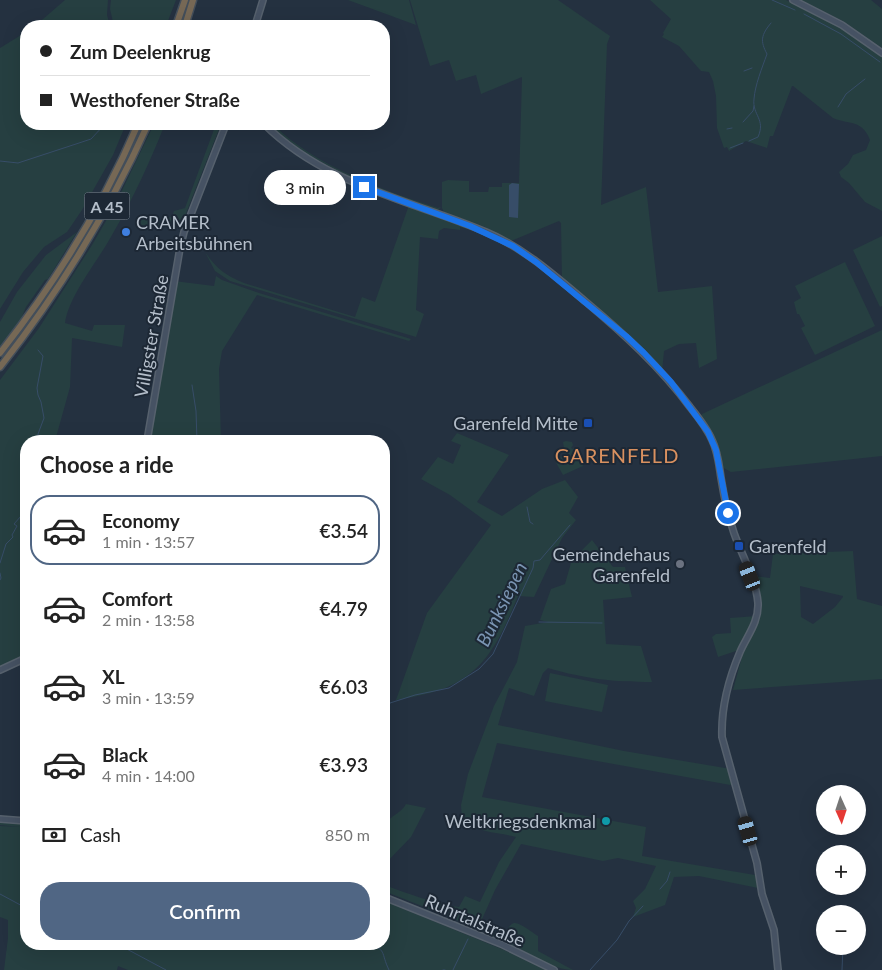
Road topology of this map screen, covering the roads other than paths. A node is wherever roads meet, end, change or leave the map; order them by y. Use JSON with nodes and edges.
{"nodes":[{"id":1,"x":185,"y":0,"type":"edge"},
{"id":2,"x":193,"y":0,"type":"edge"},
{"id":3,"x":263,"y":0,"type":"edge"},
{"id":4,"x":793,"y":0,"type":"edge"},
{"id":5,"x":178,"y":20,"type":"edge"},
{"id":6,"x":187,"y":20,"type":"edge"},
{"id":7,"x":256,"y":20,"type":"edge"},
{"id":8,"x":882,"y":53,"type":"edge"},
{"id":9,"x":135,"y":130,"type":"edge"},
{"id":10,"x":145,"y":130,"type":"edge"},
{"id":11,"x":224,"y":130,"type":"edge"},
{"id":12,"x":271,"y":130,"type":"edge"},
{"id":13,"x":0,"y":353,"type":"edge"},
{"id":14,"x":0,"y":367,"type":"edge"},
{"id":15,"x":148,"y":435,"type":"edge"},
{"id":16,"x":20,"y":661,"type":"edge"},
{"id":17,"x":0,"y":670,"type":"edge"},
{"id":18,"x":0,"y":819,"type":"edge"},
{"id":19,"x":20,"y":821,"type":"edge"},
{"id":20,"x":390,"y":899,"type":"edge"},
{"id":21,"x":554,"y":970,"type":"edge"},
{"id":22,"x":778,"y":970,"type":"edge"}],
"edges":[{"from":1,"to":5,"type":"highway"},
{"from":2,"to":6,"type":"highway"},
{"from":3,"to":7,"type":"street"},
{"from":4,"to":8,"type":"street"},
{"from":9,"to":13,"type":"highway","number":"A 45"},
{"from":10,"to":14,"type":"highway","number":"A 45"},
{"from":11,"to":15,"type":"street","name":"Villigster Straße"},
{"from":12,"to":22,"type":"street"},
{"from":16,"to":17,"type":"street"},
{"from":18,"to":19,"type":"street"},
{"from":20,"to":21,"type":"street","name":"Ruhrtalstraße"}]}
